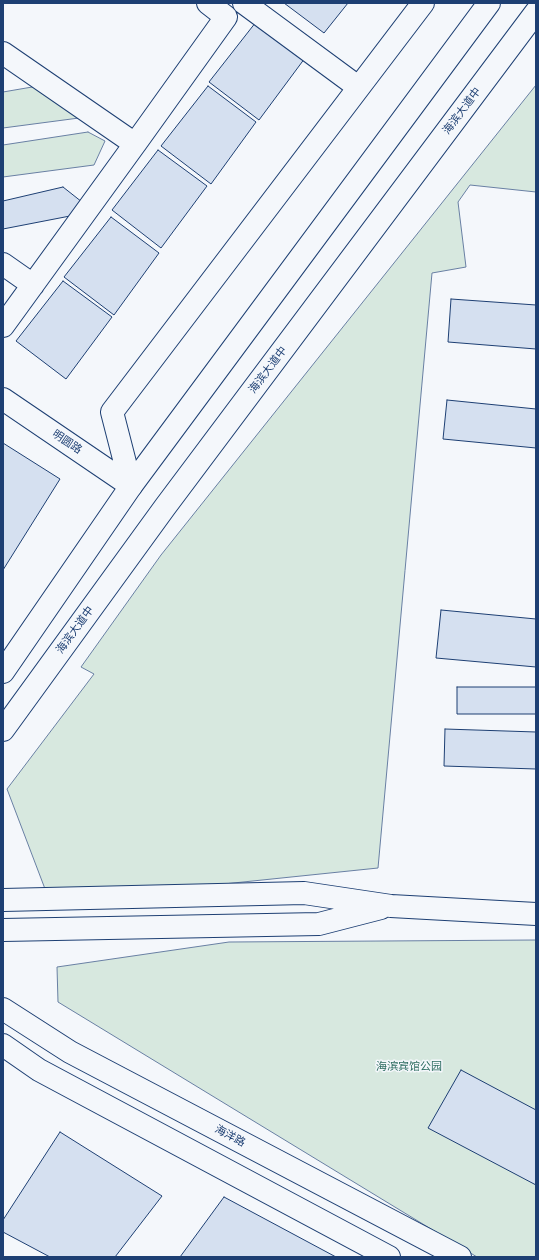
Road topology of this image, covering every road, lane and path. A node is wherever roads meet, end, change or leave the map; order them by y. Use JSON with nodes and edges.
{"nodes":[{"id":1,"x":208,"y":3,"type":"edge"},
{"id":2,"x":244,"y":3,"type":"edge"},
{"id":3,"x":422,"y":3,"type":"edge"},
{"id":4,"x":489,"y":3,"type":"edge"},
{"id":5,"x":536,"y":12,"type":"edge"},
{"id":6,"x":3,"y":53,"type":"edge"},
{"id":7,"x":358,"y":87,"type":"junction"},
{"id":8,"x":135,"y":144,"type":"junction"},
{"id":9,"x":3,"y":264,"type":"edge"},
{"id":10,"x":33,"y":285,"type":"junction"},
{"id":11,"x":3,"y":326,"type":"edge"},
{"id":12,"x":3,"y":399,"type":"edge"},
{"id":13,"x":131,"y":486,"type":"junction"},
{"id":14,"x":46,"y":610,"type":"junction"},
{"id":15,"x":3,"y":658,"type":"edge"},
{"id":16,"x":3,"y":672,"type":"edge"},
{"id":17,"x":3,"y":730,"type":"edge"},
{"id":18,"x":3,"y":900,"type":"edge"},
{"id":19,"x":391,"y":906,"type":"junction"},
{"id":20,"x":536,"y":914,"type":"edge"},
{"id":21,"x":3,"y":930,"type":"edge"},
{"id":22,"x":3,"y":1009,"type":"edge"},
{"id":23,"x":3,"y":1045,"type":"edge"},
{"id":24,"x":389,"y":1257,"type":"edge"},
{"id":25,"x":460,"y":1257,"type":"edge"}],
"edges":[{"from":1,"to":8,"type":"street"},
{"from":2,"to":7,"type":"street"},
{"from":3,"to":7,"type":"street"},
{"from":4,"to":13,"type":"street"},
{"from":5,"to":17,"type":"street","name":"海滨大道中"},
{"from":6,"to":8,"type":"street"},
{"from":7,"to":13,"type":"street"},
{"from":8,"to":10,"type":"street"},
{"from":9,"to":10,"type":"street"},
{"from":10,"to":11,"type":"street"},
{"from":12,"to":13,"type":"street","name":"明圆路"},
{"from":13,"to":14,"type":"street"},
{"from":14,"to":15,"type":"street"},
{"from":14,"to":16,"type":"street"},
{"from":18,"to":19,"type":"street"},
{"from":19,"to":20,"type":"street"},
{"from":19,"to":21,"type":"street"},
{"from":22,"to":25,"type":"street","name":"海洋路"},
{"from":23,"to":24,"type":"street"}]}
